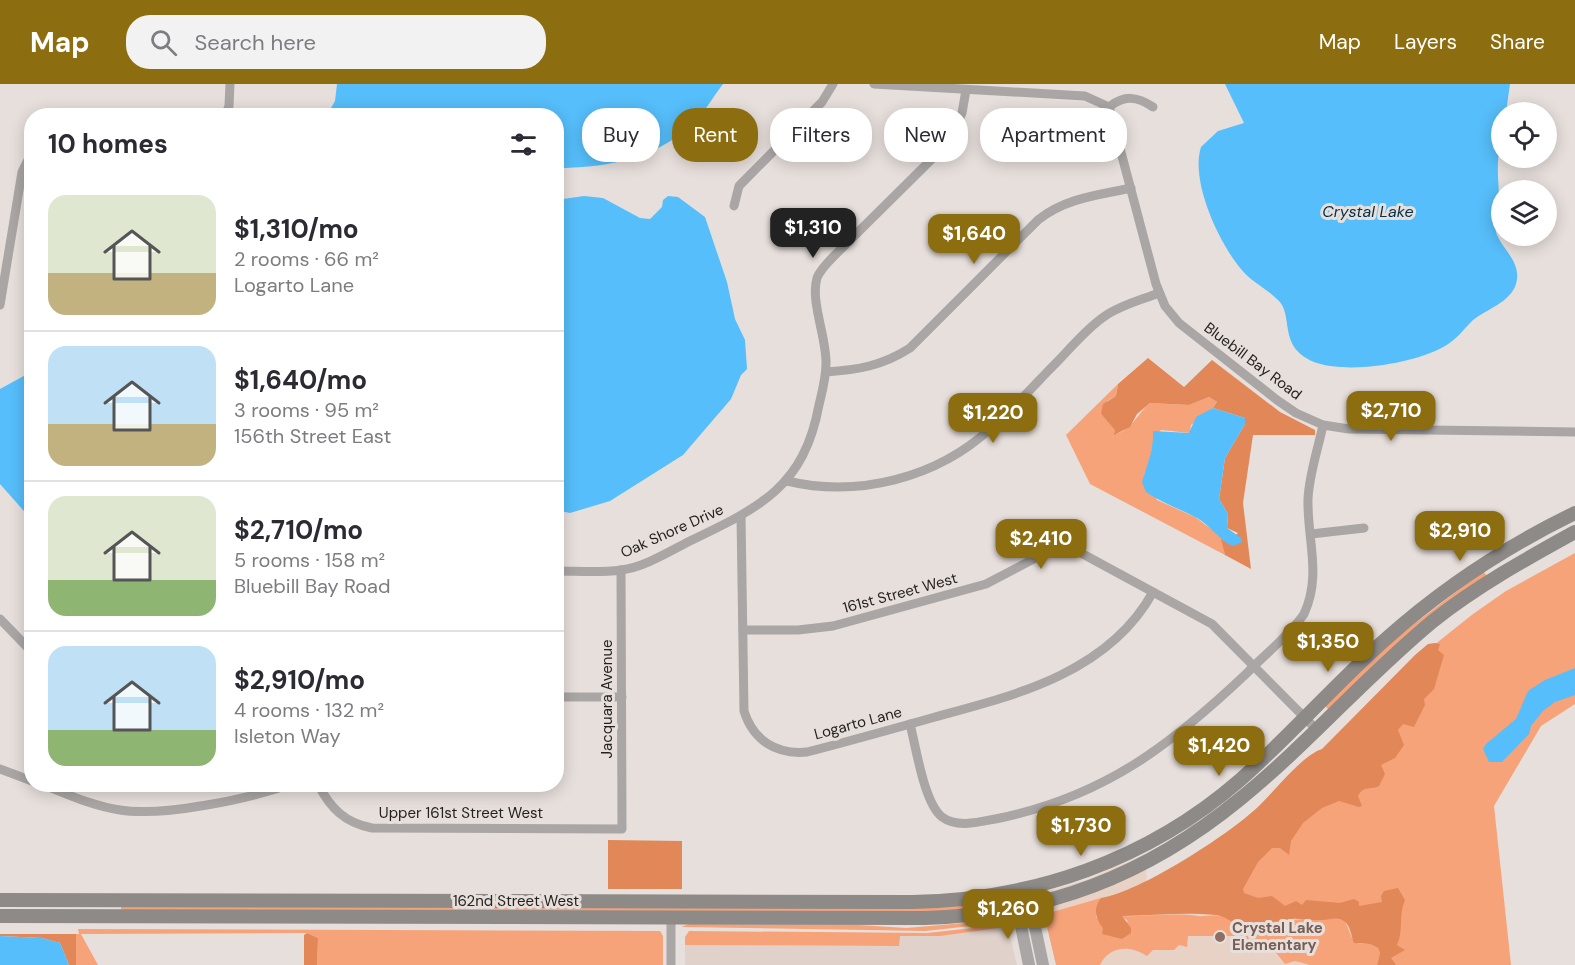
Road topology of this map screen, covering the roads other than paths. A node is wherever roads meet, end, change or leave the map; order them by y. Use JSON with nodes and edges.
{"nodes":[{"id":1,"x":230,"y":84,"type":"edge"},
{"id":2,"x":874,"y":84,"type":"edge"},
{"id":3,"x":831,"y":85,"type":"edge"},
{"id":4,"x":953,"y":87,"type":"edge"},
{"id":5,"x":966,"y":90,"type":"junction"},
{"id":6,"x":1152,"y":106,"type":"dead end"},
{"id":7,"x":1109,"y":107,"type":"junction"},
{"id":8,"x":228,"y":108,"type":"edge"},
{"id":9,"x":24,"y":168,"type":"edge"},
{"id":10,"x":1131,"y":188,"type":"junction"},
{"id":11,"x":734,"y":206,"type":"dead end"},
{"id":12,"x":1159,"y":293,"type":"junction"},
{"id":13,"x":0,"y":305,"type":"edge"},
{"id":14,"x":826,"y":372,"type":"junction"},
{"id":15,"x":1323,"y":425,"type":"junction"},
{"id":16,"x":1575,"y":432,"type":"edge"},
{"id":17,"x":788,"y":481,"type":"junction"},
{"id":18,"x":1575,"y":513,"type":"edge"},
{"id":19,"x":741,"y":516,"type":"junction"},
{"id":20,"x":1364,"y":528,"type":"dead end"},
{"id":21,"x":1575,"y":532,"type":"edge"},
{"id":22,"x":1311,"y":534,"type":"junction"},
{"id":23,"x":1056,"y":537,"type":"dead end"},
{"id":24,"x":1057,"y":549,"type":"junction"},
{"id":25,"x":621,"y":570,"type":"junction"},
{"id":26,"x":564,"y":571,"type":"edge"},
{"id":27,"x":1154,"y":592,"type":"junction"},
{"id":28,"x":0,"y":619,"type":"edge"},
{"id":29,"x":743,"y":630,"type":"junction"},
{"id":30,"x":24,"y":644,"type":"edge"},
{"id":31,"x":1253,"y":666,"type":"junction"},
{"id":32,"x":564,"y":697,"type":"edge"},
{"id":33,"x":622,"y":697,"type":"junction"},
{"id":34,"x":1304,"y":717,"type":"junction"},
{"id":35,"x":910,"y":724,"type":"junction"},
{"id":36,"x":1316,"y":729,"type":"junction"},
{"id":37,"x":0,"y":769,"type":"edge"},
{"id":38,"x":24,"y":778,"type":"edge"},
{"id":39,"x":62,"y":792,"type":"edge"},
{"id":40,"x":255,"y":792,"type":"edge"},
{"id":41,"x":323,"y":792,"type":"edge"},
{"id":42,"x":622,"y":829,"type":"joint"},
{"id":43,"x":1021,"y":890,"type":"junction"},
{"id":44,"x":0,"y":900,"type":"edge"},
{"id":45,"x":1024,"y":907,"type":"junction"},
{"id":46,"x":0,"y":916,"type":"edge"},
{"id":47,"x":671,"y":918,"type":"junction"},
{"id":48,"x":671,"y":965,"type":"edge"},
{"id":49,"x":1029,"y":965,"type":"edge"},
{"id":50,"x":1043,"y":965,"type":"edge"}],
"edges":[{"from":1,"to":8,"type":"street"},
{"from":2,"to":4,"type":"street"},
{"from":3,"to":11,"type":"street"},
{"from":4,"to":5,"type":"street"},
{"from":5,"to":7,"type":"street"},
{"from":5,"to":14,"type":"street"},
{"from":6,"to":7,"type":"street"},
{"from":7,"to":10,"type":"street","name":"Bluebill Bay Road"},
{"from":9,"to":13,"type":"street"},
{"from":10,"to":12,"type":"street","name":"Bluebill Bay Road"},
{"from":10,"to":14,"type":"street"},
{"from":12,"to":15,"type":"street","name":"Bluebill Bay Road"},
{"from":12,"to":17,"type":"street"},
{"from":14,"to":17,"type":"street"},
{"from":15,"to":16,"type":"street","name":"Bluebill Bay Road"},
{"from":15,"to":22,"type":"street"},
{"from":17,"to":19,"type":"street","name":"Oak Shore Drive"},
{"from":18,"to":34,"type":"main road","name":"162nd Street West"},
{"from":19,"to":25,"type":"street","name":"Oak Shore Drive"},
{"from":19,"to":29,"type":"street","name":"Logarto Lane"},
{"from":20,"to":22,"type":"street"},
{"from":21,"to":36,"type":"main road","name":"162nd Street West"},
{"from":22,"to":31,"type":"street"},
{"from":23,"to":24,"type":"street"},
{"from":24,"to":27,"type":"street"},
{"from":24,"to":29,"type":"street","name":"161st Street West"},
{"from":25,"to":26,"type":"street","name":"Oak Shore Drive"},
{"from":25,"to":33,"type":"street","name":"Jacquara Avenue"},
{"from":27,"to":31,"type":"street"},
{"from":27,"to":35,"type":"street","name":"Logarto Lane"},
{"from":28,"to":30,"type":"street"},
{"from":29,"to":35,"type":"street","name":"Logarto Lane"},
{"from":31,"to":34,"type":"street"},
{"from":31,"to":35,"type":"street"},
{"from":32,"to":33,"type":"street"},
{"from":33,"to":42,"type":"street","name":"Jacquara Avenue"},
{"from":34,"to":36,"type":"street"},
{"from":34,"to":43,"type":"main road","name":"162nd Street West"},
{"from":36,"to":45,"type":"main road","name":"162nd Street West"},
{"from":37,"to":38,"type":"street"},
{"from":39,"to":40,"type":"street"},
{"from":41,"to":42,"type":"street","name":"Upper 161st Street West"},
{"from":43,"to":44,"type":"main road","name":"162nd Street West"},
{"from":43,"to":45,"type":"street"},
{"from":45,"to":47,"type":"main road","name":"162nd Street West"},
{"from":45,"to":49,"type":"street"},
{"from":45,"to":50,"type":"street"},
{"from":46,"to":47,"type":"main road","name":"162nd Street West"},
{"from":47,"to":48,"type":"street"}]}
